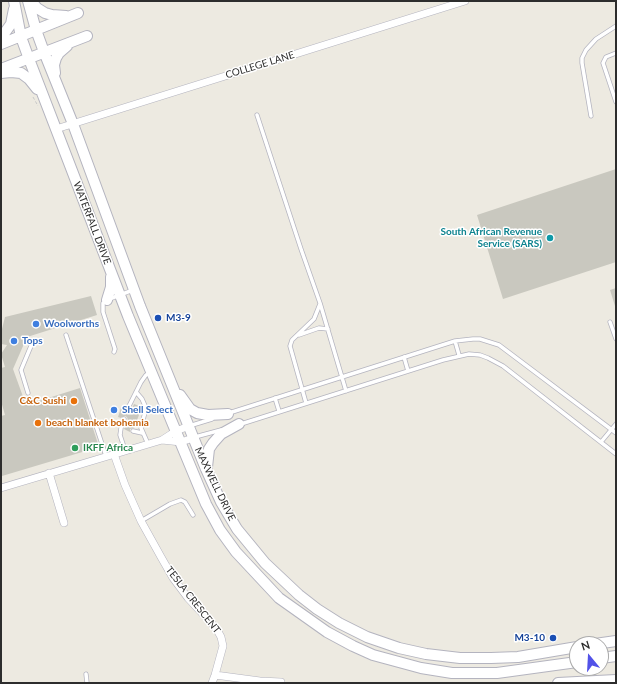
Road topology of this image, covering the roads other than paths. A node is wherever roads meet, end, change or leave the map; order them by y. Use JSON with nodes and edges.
{"nodes":[{"id":1,"x":30,"y":1,"type":"edge"},
{"id":2,"x":465,"y":1,"type":"edge"},
{"id":3,"x":14,"y":2,"type":"edge"},
{"id":4,"x":616,"y":26,"type":"edge"},
{"id":5,"x":36,"y":30,"type":"junction"},
{"id":6,"x":21,"y":37,"type":"junction"},
{"id":7,"x":1,"y":38,"type":"edge"},
{"id":8,"x":1,"y":44,"type":"edge"},
{"id":9,"x":44,"y":52,"type":"junction"},
{"id":10,"x":616,"y":53,"type":"edge"},
{"id":11,"x":28,"y":59,"type":"junction"},
{"id":12,"x":1,"y":69,"type":"edge"},
{"id":13,"x":1,"y":73,"type":"edge"},
{"id":14,"x":57,"y":86,"type":"junction"},
{"id":15,"x":44,"y":98,"type":"junction"},
{"id":16,"x":616,"y":102,"type":"edge"},
{"id":17,"x":257,"y":114,"type":"dead end"},
{"id":18,"x":591,"y":116,"type":"dead end"},
{"id":19,"x":73,"y":124,"type":"junction"},
{"id":20,"x":56,"y":129,"type":"junction"},
{"id":21,"x":111,"y":272,"type":"junction"},
{"id":22,"x":134,"y":290,"type":"junction"},
{"id":23,"x":112,"y":298,"type":"junction"},
{"id":24,"x":320,"y":303,"type":"junction"},
{"id":25,"x":610,"y":322,"type":"dead end"},
{"id":26,"x":328,"y":329,"type":"junction"},
{"id":27,"x":66,"y":335,"type":"dead end"},
{"id":28,"x":298,"y":335,"type":"junction"},
{"id":29,"x":616,"y":339,"type":"edge"},
{"id":30,"x":455,"y":341,"type":"junction"},
{"id":31,"x":31,"y":346,"type":"dead end"},
{"id":32,"x":114,"y":352,"type":"dead end"},
{"id":33,"x":459,"y":355,"type":"junction"},
{"id":34,"x":404,"y":357,"type":"junction"},
{"id":35,"x":408,"y":371,"type":"junction"},
{"id":36,"x":151,"y":372,"type":"junction"},
{"id":37,"x":342,"y":377,"type":"junction"},
{"id":38,"x":170,"y":380,"type":"junction"},
{"id":39,"x":302,"y":389,"type":"junction"},
{"id":40,"x":346,"y":390,"type":"junction"},
{"id":41,"x":136,"y":392,"type":"junction"},
{"id":42,"x":28,"y":393,"type":"dead end"},
{"id":43,"x":275,"y":398,"type":"junction"},
{"id":44,"x":306,"y":403,"type":"junction"},
{"id":45,"x":127,"y":410,"type":"dead end"},
{"id":46,"x":279,"y":411,"type":"junction"},
{"id":47,"x":228,"y":414,"type":"junction"},
{"id":48,"x":124,"y":419,"type":"dead end"},
{"id":49,"x":239,"y":424,"type":"junction"},
{"id":50,"x":616,"y":424,"type":"edge"},
{"id":51,"x":189,"y":426,"type":"junction"},
{"id":52,"x":611,"y":430,"type":"junction"},
{"id":53,"x":133,"y":431,"type":"dead end"},
{"id":54,"x":176,"y":431,"type":"junction"},
{"id":55,"x":142,"y":433,"type":"junction"},
{"id":56,"x":616,"y":433,"type":"edge"},
{"id":57,"x":193,"y":438,"type":"junction"},
{"id":58,"x":162,"y":440,"type":"junction"},
{"id":59,"x":181,"y":442,"type":"junction"},
{"id":60,"x":602,"y":442,"type":"junction"},
{"id":61,"x":148,"y":444,"type":"junction"},
{"id":62,"x":125,"y":450,"type":"junction"},
{"id":63,"x":114,"y":454,"type":"junction"},
{"id":64,"x":616,"y":454,"type":"edge"},
{"id":65,"x":106,"y":456,"type":"junction"},
{"id":66,"x":206,"y":469,"type":"junction"},
{"id":67,"x":49,"y":473,"type":"junction"},
{"id":68,"x":1,"y":488,"type":"edge"},
{"id":69,"x":194,"y":515,"type":"dead end"},
{"id":70,"x":141,"y":521,"type":"junction"},
{"id":71,"x":64,"y":523,"type":"dead end"},
{"id":72,"x":569,"y":648,"type":"edge"},
{"id":73,"x":569,"y":663,"type":"edge"},
{"id":74,"x":86,"y":674,"type":"dead end"},
{"id":75,"x":215,"y":675,"type":"junction"},
{"id":76,"x":616,"y":680,"type":"edge"},
{"id":77,"x":281,"y":682,"type":"edge"},
{"id":78,"x":87,"y":683,"type":"edge"},
{"id":79,"x":212,"y":683,"type":"edge"},
{"id":80,"x":558,"y":683,"type":"edge"}],
"edges":[{"from":1,"to":5,"type":"main road","name":"WATERFALL DRIVE"},
{"from":1,"to":5,"type":"main road"},
{"from":2,"to":19,"type":"street","name":"COLLEGE LANE"},
{"from":3,"to":6,"type":"main road","name":"WATERFALL DRIVE"},
{"from":3,"to":7,"type":"main road"},
{"from":4,"to":18,"type":"lane"},
{"from":5,"to":6,"type":"main road"},
{"from":5,"to":9,"type":"main road","name":"WATERFALL DRIVE"},
{"from":6,"to":8,"type":"main road"},
{"from":6,"to":11,"type":"main road","name":"WATERFALL DRIVE"},
{"from":9,"to":11,"type":"main road"},
{"from":9,"to":14,"type":"main road","name":"WATERFALL DRIVE"},
{"from":9,"to":14,"type":"main road"},
{"from":10,"to":16,"type":"lane"},
{"from":11,"to":12,"type":"main road"},
{"from":11,"to":15,"type":"main road","name":"WATERFALL DRIVE"},
{"from":13,"to":15,"type":"main road"},
{"from":14,"to":19,"type":"main road","name":"WATERFALL DRIVE"},
{"from":15,"to":20,"type":"main road","name":"WATERFALL DRIVE"},
{"from":17,"to":24,"type":"lane"},
{"from":19,"to":20,"type":"street","name":"COLLEGE LANE"},
{"from":19,"to":22,"type":"main road","name":"WATERFALL DRIVE"},
{"from":20,"to":21,"type":"main road","name":"WATERFALL DRIVE"},
{"from":21,"to":23,"type":"main road","name":"WATERFALL DRIVE"},
{"from":21,"to":23,"type":"main road"},
{"from":22,"to":23,"type":"lane"},
{"from":22,"to":38,"type":"main road","name":"WATERFALL DRIVE"},
{"from":23,"to":32,"type":"lane"},
{"from":23,"to":36,"type":"main road","name":"WATERFALL DRIVE"},
{"from":24,"to":26,"type":"lane"},
{"from":24,"to":28,"type":"lane"},
{"from":25,"to":29,"type":"lane"},
{"from":26,"to":28,"type":"lane"},
{"from":26,"to":37,"type":"lane"},
{"from":27,"to":65,"type":"lane"},
{"from":28,"to":39,"type":"lane"},
{"from":30,"to":33,"type":"lane"},
{"from":30,"to":34,"type":"lane"},
{"from":30,"to":52,"type":"lane"},
{"from":31,"to":42,"type":"lane"},
{"from":33,"to":35,"type":"lane"},
{"from":33,"to":60,"type":"lane"},
{"from":34,"to":35,"type":"lane"},
{"from":34,"to":37,"type":"lane"},
{"from":35,"to":40,"type":"lane"},
{"from":36,"to":41,"type":"lane"},
{"from":36,"to":54,"type":"main road","name":"WATERFALL DRIVE"},
{"from":37,"to":39,"type":"lane"},
{"from":37,"to":40,"type":"lane"},
{"from":38,"to":47,"type":"main road"},
{"from":38,"to":51,"type":"main road","name":"WATERFALL DRIVE"},
{"from":39,"to":43,"type":"lane"},
{"from":39,"to":44,"type":"lane"},
{"from":40,"to":44,"type":"lane"},
{"from":41,"to":45,"type":"lane"},
{"from":41,"to":55,"type":"lane"},
{"from":43,"to":46,"type":"lane"},
{"from":43,"to":47,"type":"lane"},
{"from":44,"to":46,"type":"lane"},
{"from":46,"to":49,"type":"lane"},
{"from":47,"to":51,"type":"lane"},
{"from":48,"to":62,"type":"lane"},
{"from":49,"to":57,"type":"lane"},
{"from":49,"to":66,"type":"main road"},
{"from":50,"to":52,"type":"lane"},
{"from":51,"to":54,"type":"street"},
{"from":51,"to":57,"type":"main road","name":"WATERFALL DRIVE"},
{"from":52,"to":56,"type":"lane"},
{"from":52,"to":60,"type":"lane"},
{"from":53,"to":55,"type":"lane"},
{"from":54,"to":58,"type":"street"},
{"from":54,"to":59,"type":"main road","name":"WATERFALL DRIVE"},
{"from":55,"to":61,"type":"lane"},
{"from":57,"to":59,"type":"street"},
{"from":57,"to":66,"type":"main road","name":"MAXWELL DRIVE"},
{"from":58,"to":59,"type":"street"},
{"from":58,"to":61,"type":"street"},
{"from":59,"to":73,"type":"main road","name":"MAXWELL DRIVE"},
{"from":60,"to":64,"type":"lane"},
{"from":61,"to":62,"type":"street"},
{"from":62,"to":63,"type":"street"},
{"from":63,"to":65,"type":"street"},
{"from":63,"to":70,"type":"street","name":"TESLA CRESCENT"},
{"from":65,"to":67,"type":"street"},
{"from":66,"to":72,"type":"main road","name":"MAXWELL DRIVE"},
{"from":67,"to":68,"type":"street"},
{"from":67,"to":71,"type":"street"},
{"from":69,"to":70,"type":"lane"},
{"from":70,"to":75,"type":"street","name":"TESLA CRESCENT"},
{"from":74,"to":78,"type":"lane"},
{"from":75,"to":77,"type":"street"},
{"from":75,"to":79,"type":"street","name":"TESLA CRESCENT"},
{"from":76,"to":80,"type":"main road"}]}
